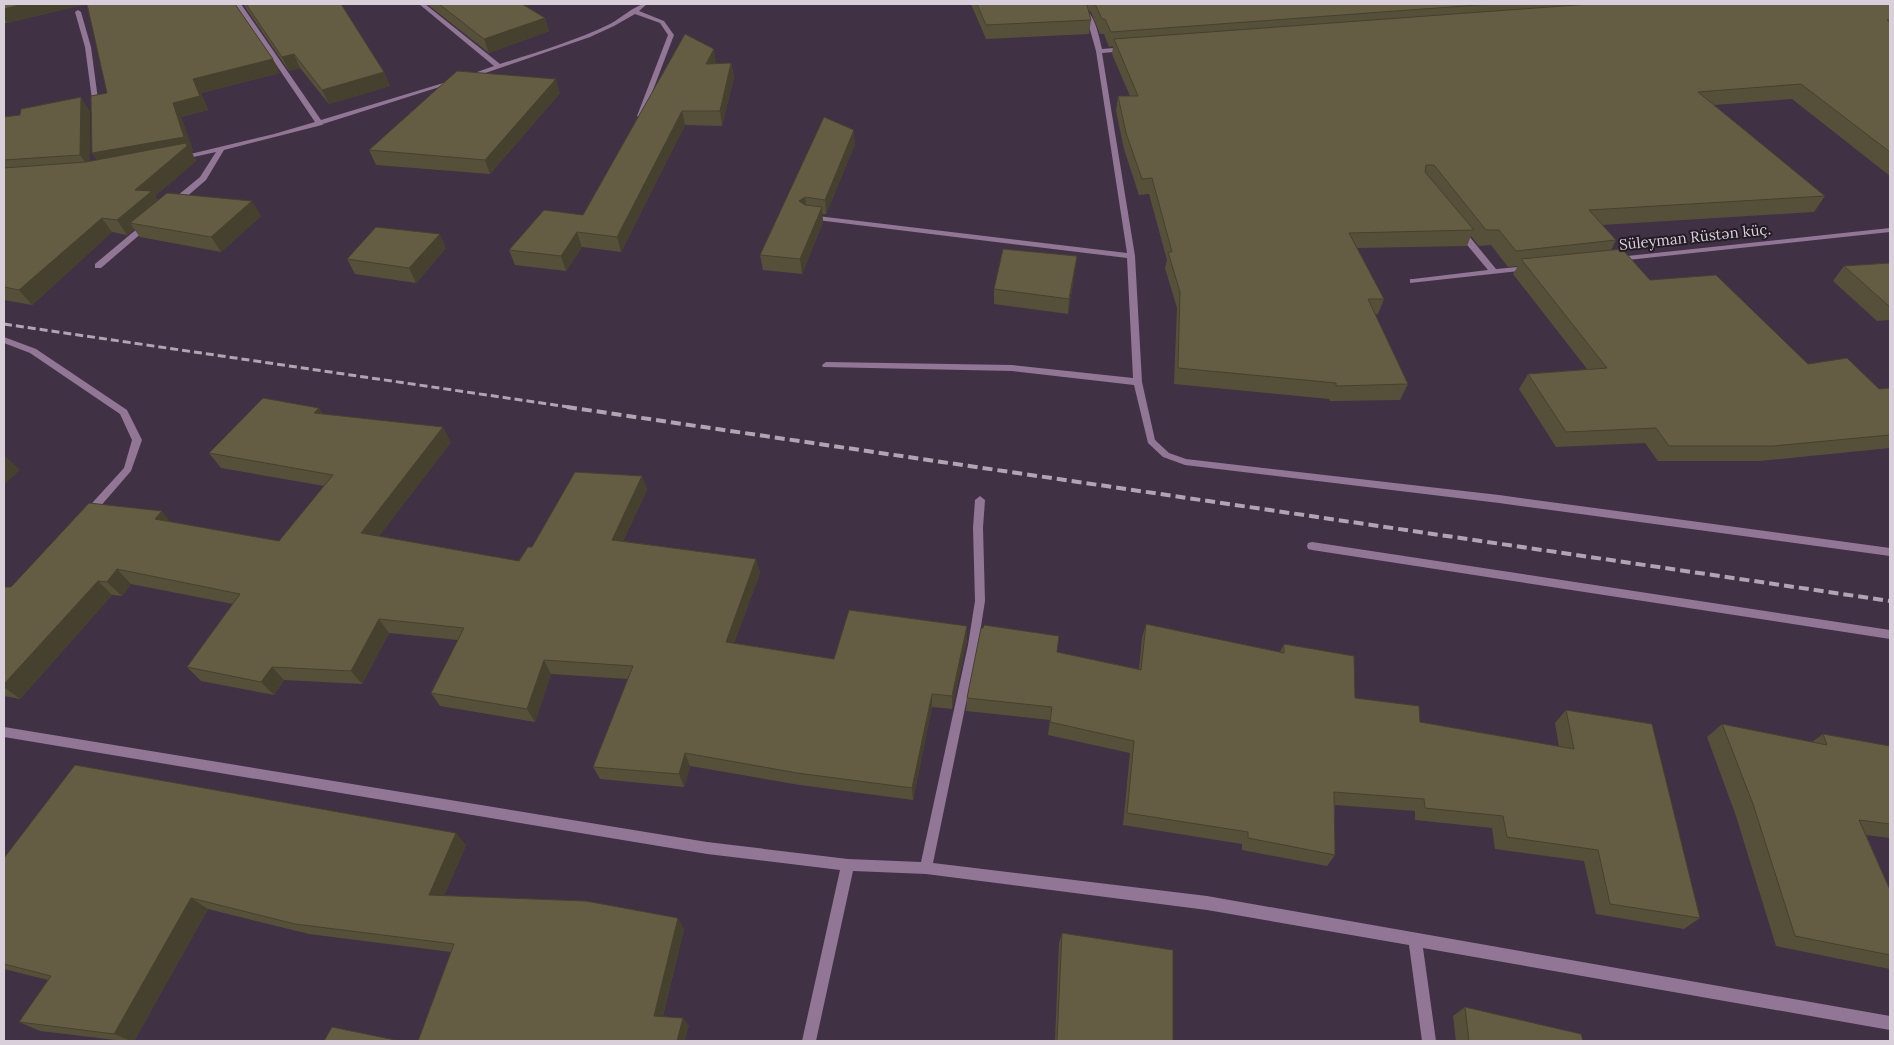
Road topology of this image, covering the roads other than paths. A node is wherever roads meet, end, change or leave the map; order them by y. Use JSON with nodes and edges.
{"nodes":[{"id":1,"x":238,"y":4,"type":"edge"},
{"id":2,"x":422,"y":4,"type":"edge"},
{"id":3,"x":644,"y":4,"type":"edge"},
{"id":4,"x":1078,"y":4,"type":"edge"},
{"id":5,"x":78,"y":12,"type":"dead end"},
{"id":6,"x":635,"y":12,"type":"junction"},
{"id":7,"x":1129,"y":49,"type":"edge"},
{"id":8,"x":1099,"y":51,"type":"junction"},
{"id":9,"x":499,"y":67,"type":"junction"},
{"id":10,"x":640,"y":116,"type":"edge"},
{"id":11,"x":96,"y":118,"type":"edge"},
{"id":12,"x":320,"y":124,"type":"junction"},
{"id":13,"x":222,"y":150,"type":"junction"},
{"id":14,"x":169,"y":160,"type":"edge"},
{"id":15,"x":166,"y":209,"type":"edge"},
{"id":16,"x":807,"y":216,"type":"edge"},
{"id":17,"x":151,"y":222,"type":"edge"},
{"id":18,"x":1458,"y":228,"type":"edge"},
{"id":19,"x":1890,"y":230,"type":"edge"},
{"id":20,"x":1131,"y":256,"type":"junction"},
{"id":21,"x":1612,"y":260,"type":"edge"},
{"id":22,"x":98,"y":266,"type":"dead end"},
{"id":23,"x":1533,"y":268,"type":"edge"},
{"id":24,"x":1494,"y":272,"type":"junction"},
{"id":25,"x":1413,"y":280,"type":"dead end"},
{"id":26,"x":4,"y":340,"type":"edge"},
{"id":27,"x":826,"y":365,"type":"dead end"},
{"id":28,"x":1138,"y":382,"type":"junction"},
{"id":29,"x":980,"y":500,"type":"dead end"},
{"id":30,"x":82,"y":520,"type":"edge"},
{"id":31,"x":1312,"y":546,"type":"dead end"},
{"id":32,"x":1890,"y":552,"type":"edge"},
{"id":33,"x":1890,"y":635,"type":"edge"},
{"id":34,"x":4,"y":732,"type":"edge"},
{"id":35,"x":848,"y":865,"type":"junction"},
{"id":36,"x":926,"y":868,"type":"junction"},
{"id":37,"x":1415,"y":939,"type":"junction"},
{"id":38,"x":1890,"y":1023,"type":"edge"},
{"id":39,"x":809,"y":1041,"type":"edge"},
{"id":40,"x":1429,"y":1041,"type":"edge"}],
"edges":[{"from":1,"to":12,"type":"street"},
{"from":2,"to":9,"type":"street"},
{"from":3,"to":6,"type":"street"},
{"from":4,"to":8,"type":"street"},
{"from":5,"to":11,"type":"street"},
{"from":6,"to":9,"type":"street"},
{"from":6,"to":10,"type":"street"},
{"from":7,"to":8,"type":"street"},
{"from":8,"to":20,"type":"street"},
{"from":9,"to":12,"type":"street"},
{"from":12,"to":13,"type":"street"},
{"from":13,"to":14,"type":"street"},
{"from":13,"to":15,"type":"street"},
{"from":16,"to":20,"type":"street"},
{"from":17,"to":22,"type":"street"},
{"from":18,"to":24,"type":"street"},
{"from":19,"to":21,"type":"street","name":"Süleyman Rüstən küç."},
{"from":20,"to":28,"type":"street"},
{"from":23,"to":24,"type":"street"},
{"from":24,"to":25,"type":"street"},
{"from":26,"to":30,"type":"street"},
{"from":27,"to":28,"type":"street"},
{"from":28,"to":32,"type":"street"},
{"from":29,"to":36,"type":"street"},
{"from":31,"to":33,"type":"street"},
{"from":34,"to":35,"type":"street"},
{"from":35,"to":36,"type":"street"},
{"from":35,"to":39,"type":"street"},
{"from":36,"to":37,"type":"street"},
{"from":37,"to":38,"type":"street"},
{"from":37,"to":40,"type":"street"}]}
